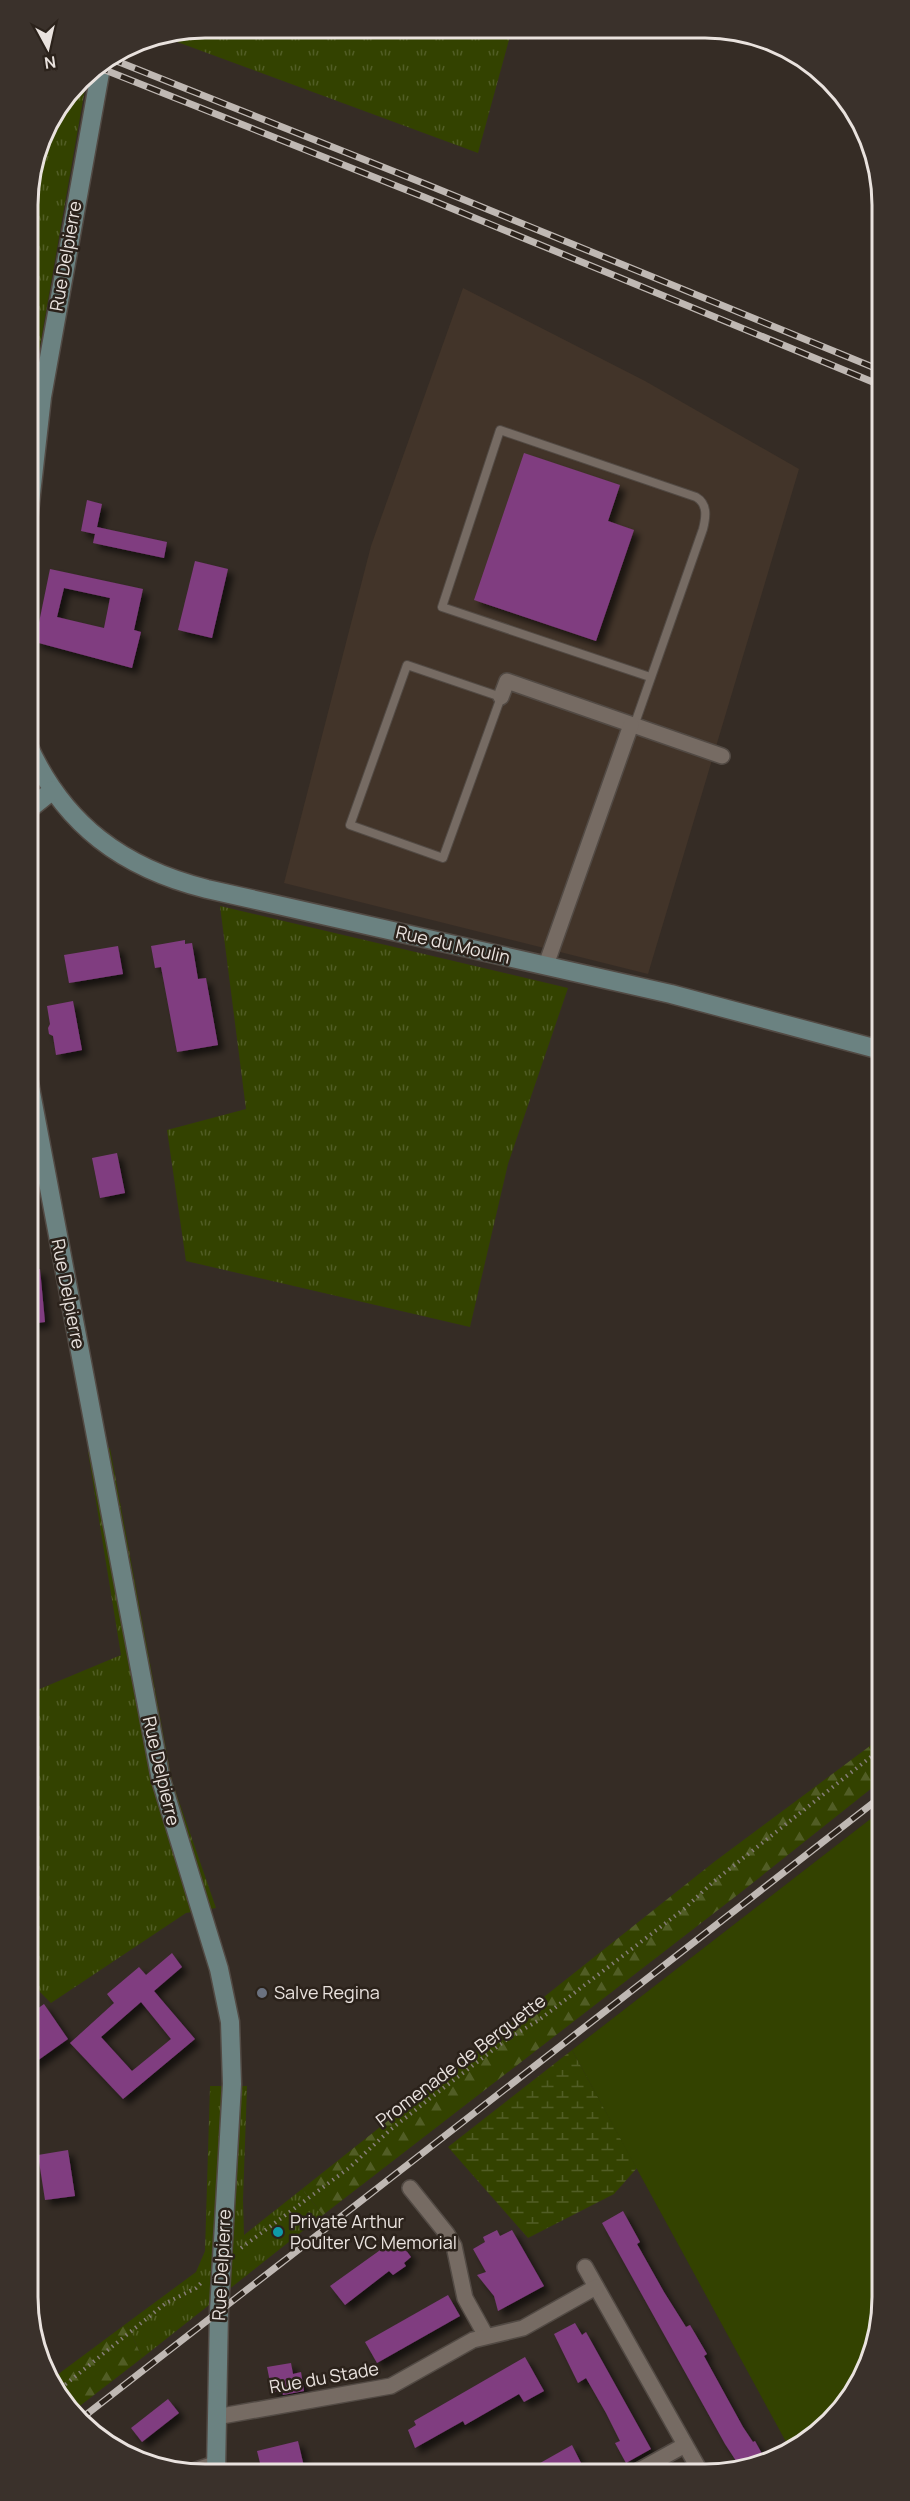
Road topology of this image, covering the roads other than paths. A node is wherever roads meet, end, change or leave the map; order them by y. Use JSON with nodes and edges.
{"nodes":[{"id":1,"x":100,"y":75,"type":"edge"},
{"id":2,"x":38,"y":366,"type":"edge"},
{"id":3,"x":46,"y":369,"type":"junction"},
{"id":4,"x":38,"y":438,"type":"edge"},
{"id":5,"x":650,"y":676,"type":"junction"},
{"id":6,"x":501,"y":697,"type":"junction"},
{"id":7,"x":633,"y":726,"type":"junction"},
{"id":8,"x":722,"y":756,"type":"dead end"},
{"id":9,"x":38,"y":763,"type":"edge"},
{"id":10,"x":53,"y":790,"type":"junction"},
{"id":11,"x":38,"y":802,"type":"edge"},
{"id":12,"x":546,"y":965,"type":"junction"},
{"id":13,"x":872,"y":1046,"type":"edge"},
{"id":14,"x":38,"y":1127,"type":"edge"},
{"id":15,"x":410,"y":2188,"type":"dead end"},
{"id":16,"x":585,"y":2267,"type":"dead end"},
{"id":17,"x":596,"y":2287,"type":"junction"},
{"id":18,"x":486,"y":2336,"type":"junction"},
{"id":19,"x":216,"y":2417,"type":"junction"},
{"id":20,"x":685,"y":2445,"type":"junction"},
{"id":21,"x":216,"y":2464,"type":"edge"},
{"id":22,"x":649,"y":2464,"type":"edge"},
{"id":23,"x":696,"y":2464,"type":"edge"}],
"edges":[{"from":1,"to":3,"type":"street","name":"Rue Delpierre"},
{"from":2,"to":3,"type":"lane"},
{"from":3,"to":4,"type":"street","name":"Rue Delpierre"},
{"from":5,"to":5,"type":"lane"},
{"from":5,"to":7,"type":"lane"},
{"from":6,"to":6,"type":"lane"},
{"from":6,"to":7,"type":"street"},
{"from":7,"to":8,"type":"street"},
{"from":7,"to":12,"type":"street"},
{"from":9,"to":10,"type":"street"},
{"from":10,"to":11,"type":"street"},
{"from":10,"to":12,"type":"street","name":"Rue du Moulin"},
{"from":12,"to":13,"type":"street","name":"Rue du Moulin"},
{"from":14,"to":19,"type":"street","name":"Rue Delpierre"},
{"from":15,"to":18,"type":"street"},
{"from":16,"to":17,"type":"street"},
{"from":17,"to":18,"type":"street","name":"Rue du Stade"},
{"from":17,"to":20,"type":"street"},
{"from":18,"to":19,"type":"street","name":"Rue du Stade"},
{"from":19,"to":21,"type":"street","name":"Rue Delpierre"},
{"from":20,"to":22,"type":"street"},
{"from":20,"to":23,"type":"street"}]}
